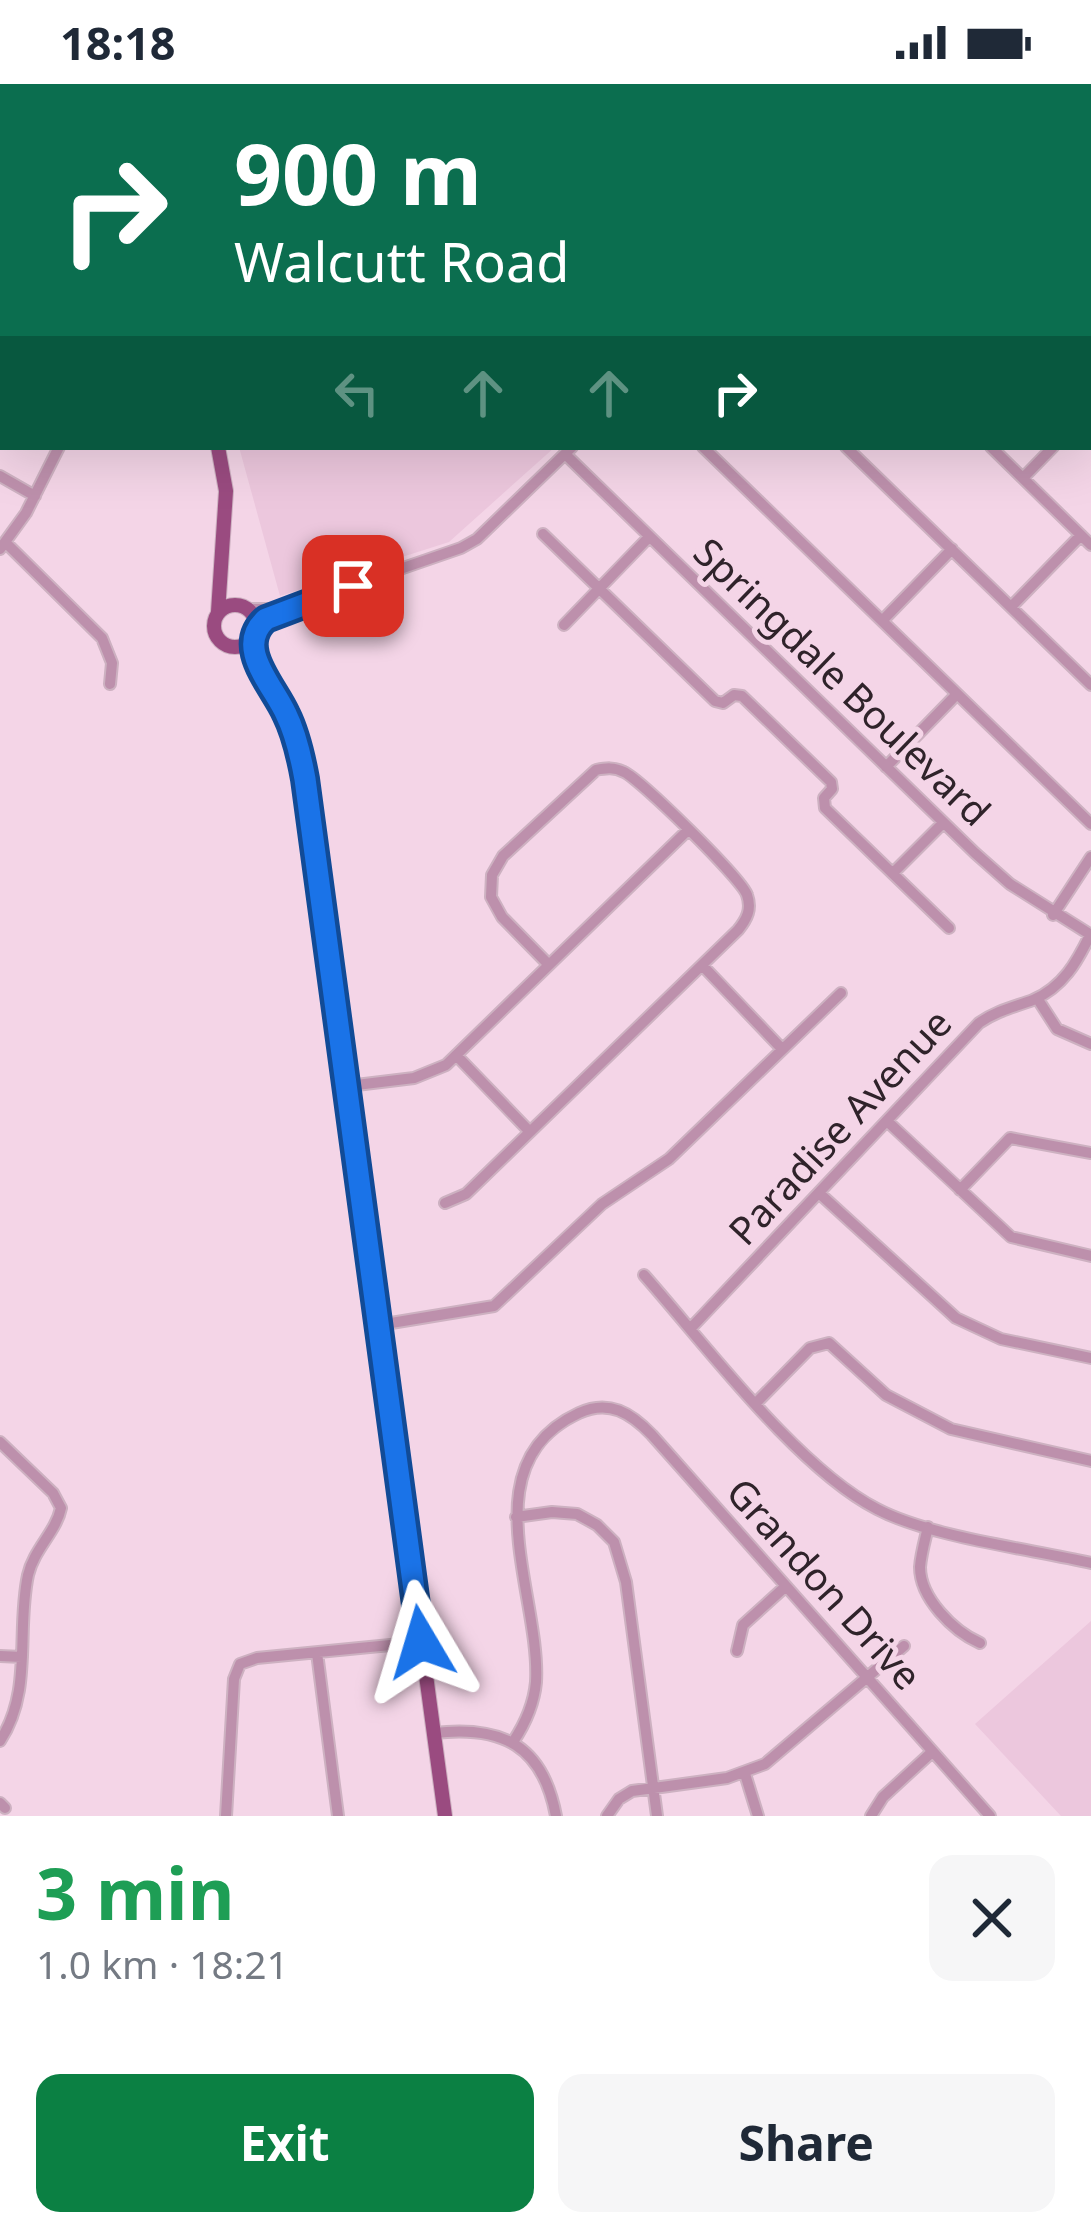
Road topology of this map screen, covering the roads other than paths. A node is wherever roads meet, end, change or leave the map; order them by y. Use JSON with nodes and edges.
{"nodes":[{"id":1,"x":58,"y":450,"type":"edge"},
{"id":2,"x":219,"y":450,"type":"edge"},
{"id":3,"x":706,"y":450,"type":"edge"},
{"id":4,"x":849,"y":450,"type":"edge"},
{"id":5,"x":994,"y":450,"type":"edge"},
{"id":6,"x":1050,"y":450,"type":"edge"},
{"id":7,"x":569,"y":451,"type":"edge"},
{"id":8,"x":0,"y":476,"type":"edge"},
{"id":9,"x":1023,"y":478,"type":"junction"},
{"id":10,"x":35,"y":496,"type":"junction"},
{"id":11,"x":543,"y":534,"type":"dead end"},
{"id":12,"x":1081,"y":536,"type":"junction"},
{"id":13,"x":649,"y":537,"type":"junction"},
{"id":14,"x":1091,"y":545,"type":"edge"},
{"id":15,"x":3,"y":546,"type":"edge"},
{"id":16,"x":952,"y":549,"type":"junction"},
{"id":17,"x":220,"y":560,"type":"junction"},
{"id":18,"x":599,"y":588,"type":"junction"},
{"id":19,"x":245,"y":607,"type":"junction"},
{"id":20,"x":290,"y":607,"type":"junction"},
{"id":21,"x":1011,"y":607,"type":"junction"},
{"id":22,"x":218,"y":612,"type":"junction"},
{"id":23,"x":882,"y":621,"type":"junction"},
{"id":24,"x":564,"y":625,"type":"dead end"},
{"id":25,"x":255,"y":631,"type":"junction"},
{"id":26,"x":230,"y":646,"type":"junction"},
{"id":27,"x":264,"y":676,"type":"junction"},
{"id":28,"x":110,"y":684,"type":"dead end"},
{"id":29,"x":1091,"y":685,"type":"edge"},
{"id":30,"x":957,"y":694,"type":"junction"},
{"id":31,"x":886,"y":767,"type":"junction"},
{"id":32,"x":943,"y":823,"type":"junction"},
{"id":33,"x":1091,"y":824,"type":"edge"},
{"id":34,"x":687,"y":831,"type":"junction"},
{"id":35,"x":1091,"y":857,"type":"edge"},
{"id":36,"x":893,"y":873,"type":"junction"},
{"id":37,"x":1054,"y":915,"type":"junction"},
{"id":38,"x":949,"y":928,"type":"dead end"},
{"id":39,"x":1090,"y":935,"type":"edge"},
{"id":40,"x":549,"y":965,"type":"junction"},
{"id":41,"x":702,"y":965,"type":"junction"},
{"id":42,"x":842,"y":993,"type":"dead end"},
{"id":43,"x":1037,"y":998,"type":"junction"},
{"id":44,"x":1091,"y":1045,"type":"edge"},
{"id":45,"x":782,"y":1049,"type":"junction"},
{"id":46,"x":457,"y":1056,"type":"junction"},
{"id":47,"x":348,"y":1086,"type":"junction"},
{"id":48,"x":887,"y":1121,"type":"junction"},
{"id":49,"x":530,"y":1132,"type":"junction"},
{"id":50,"x":1091,"y":1153,"type":"edge"},
{"id":51,"x":960,"y":1190,"type":"junction"},
{"id":52,"x":819,"y":1193,"type":"junction"},
{"id":53,"x":445,"y":1203,"type":"dead end"},
{"id":54,"x":1091,"y":1256,"type":"edge"},
{"id":55,"x":644,"y":1275,"type":"dead end"},
{"id":56,"x":379,"y":1325,"type":"junction"},
{"id":57,"x":691,"y":1328,"type":"junction"},
{"id":58,"x":1091,"y":1358,"type":"edge"},
{"id":59,"x":757,"y":1402,"type":"junction"},
{"id":60,"x":0,"y":1442,"type":"edge"},
{"id":61,"x":1091,"y":1461,"type":"edge"},
{"id":62,"x":515,"y":1517,"type":"junction"},
{"id":63,"x":928,"y":1527,"type":"junction"},
{"id":64,"x":1091,"y":1563,"type":"edge"},
{"id":65,"x":786,"y":1586,"type":"junction"},
{"id":66,"x":421,"y":1642,"type":"junction"},
{"id":67,"x":980,"y":1643,"type":"dead end"},
{"id":68,"x":904,"y":1646,"type":"dead end"},
{"id":69,"x":737,"y":1651,"type":"dead end"},
{"id":70,"x":317,"y":1653,"type":"junction"},
{"id":71,"x":0,"y":1656,"type":"edge"},
{"id":72,"x":22,"y":1657,"type":"junction"},
{"id":73,"x":868,"y":1678,"type":"junction"},
{"id":74,"x":434,"y":1733,"type":"junction"},
{"id":75,"x":0,"y":1741,"type":"edge"},
{"id":76,"x":513,"y":1742,"type":"junction"},
{"id":77,"x":932,"y":1752,"type":"junction"},
{"id":78,"x":745,"y":1774,"type":"junction"},
{"id":79,"x":654,"y":1789,"type":"junction"},
{"id":80,"x":226,"y":1816,"type":"edge"},
{"id":81,"x":338,"y":1816,"type":"edge"},
{"id":82,"x":445,"y":1816,"type":"edge"},
{"id":83,"x":556,"y":1816,"type":"edge"},
{"id":84,"x":607,"y":1816,"type":"edge"},
{"id":85,"x":657,"y":1816,"type":"edge"},
{"id":86,"x":758,"y":1816,"type":"edge"},
{"id":87,"x":871,"y":1816,"type":"edge"},
{"id":88,"x":990,"y":1816,"type":"edge"}],
"edges":[{"from":1,"to":10,"type":"street"},
{"from":2,"to":17,"type":"main road"},
{"from":3,"to":23,"type":"street"},
{"from":4,"to":16,"type":"street"},
{"from":5,"to":9,"type":"street"},
{"from":6,"to":9,"type":"street"},
{"from":7,"to":13,"type":"street","name":"Springdale Boulevard"},
{"from":7,"to":20,"type":"street"},
{"from":8,"to":10,"type":"street"},
{"from":9,"to":12,"type":"street"},
{"from":10,"to":15,"type":"street"},
{"from":11,"to":18,"type":"street"},
{"from":12,"to":14,"type":"street"},
{"from":12,"to":21,"type":"street"},
{"from":13,"to":18,"type":"street"},
{"from":13,"to":31,"type":"street","name":"Springdale Boulevard"},
{"from":15,"to":28,"type":"street"},
{"from":16,"to":21,"type":"street"},
{"from":16,"to":23,"type":"street"},
{"from":17,"to":19,"type":"main road"},
{"from":17,"to":22,"type":"main road"},
{"from":18,"to":24,"type":"street"},
{"from":18,"to":36,"type":"street"},
{"from":19,"to":20,"type":"street"},
{"from":19,"to":22,"type":"main road"},
{"from":19,"to":25,"type":"main road"},
{"from":20,"to":25,"type":"street"},
{"from":21,"to":29,"type":"street"},
{"from":22,"to":26,"type":"main road"},
{"from":23,"to":30,"type":"street"},
{"from":25,"to":26,"type":"main road"},
{"from":25,"to":27,"type":"main road"},
{"from":26,"to":27,"type":"main road"},
{"from":27,"to":47,"type":"main road"},
{"from":30,"to":31,"type":"street"},
{"from":30,"to":33,"type":"street"},
{"from":31,"to":32,"type":"street","name":"Springdale Boulevard"},
{"from":32,"to":36,"type":"street"},
{"from":32,"to":37,"type":"street","name":"Springdale Boulevard"},
{"from":34,"to":40,"type":"street"},
{"from":34,"to":40,"type":"street"},
{"from":34,"to":41,"type":"street"},
{"from":35,"to":37,"type":"street"},
{"from":36,"to":38,"type":"street"},
{"from":37,"to":39,"type":"street","name":"Springdale Boulevard"},
{"from":39,"to":43,"type":"street","name":"Paradise Avenue"},
{"from":40,"to":46,"type":"street"},
{"from":41,"to":45,"type":"street"},
{"from":41,"to":49,"type":"street"},
{"from":42,"to":45,"type":"street"},
{"from":43,"to":44,"type":"street"},
{"from":43,"to":48,"type":"street","name":"Paradise Avenue"},
{"from":45,"to":56,"type":"street"},
{"from":46,"to":47,"type":"street"},
{"from":46,"to":49,"type":"street"},
{"from":47,"to":56,"type":"main road"},
{"from":48,"to":51,"type":"street"},
{"from":48,"to":52,"type":"street","name":"Paradise Avenue"},
{"from":49,"to":53,"type":"street"},
{"from":50,"to":51,"type":"street"},
{"from":51,"to":54,"type":"street"},
{"from":52,"to":57,"type":"street","name":"Paradise Avenue"},
{"from":52,"to":58,"type":"street"},
{"from":55,"to":57,"type":"street"},
{"from":56,"to":66,"type":"main road"},
{"from":57,"to":59,"type":"street"},
{"from":59,"to":61,"type":"street"},
{"from":59,"to":63,"type":"street"},
{"from":60,"to":72,"type":"street"},
{"from":62,"to":65,"type":"street","name":"Grandon Drive"},
{"from":62,"to":76,"type":"street"},
{"from":62,"to":79,"type":"street"},
{"from":63,"to":64,"type":"street"},
{"from":63,"to":67,"type":"street"},
{"from":65,"to":69,"type":"street"},
{"from":65,"to":73,"type":"street","name":"Grandon Drive"},
{"from":66,"to":70,"type":"street"},
{"from":66,"to":74,"type":"main road"},
{"from":68,"to":73,"type":"street"},
{"from":70,"to":80,"type":"street"},
{"from":70,"to":81,"type":"street"},
{"from":71,"to":72,"type":"street"},
{"from":72,"to":75,"type":"street"},
{"from":73,"to":77,"type":"street","name":"Grandon Drive"},
{"from":73,"to":78,"type":"street"},
{"from":74,"to":76,"type":"street"},
{"from":74,"to":82,"type":"main road"},
{"from":76,"to":83,"type":"street"},
{"from":77,"to":87,"type":"street"},
{"from":77,"to":88,"type":"street","name":"Grandon Drive"},
{"from":78,"to":79,"type":"street"},
{"from":78,"to":86,"type":"street"},
{"from":79,"to":84,"type":"street"},
{"from":79,"to":85,"type":"street"}]}
